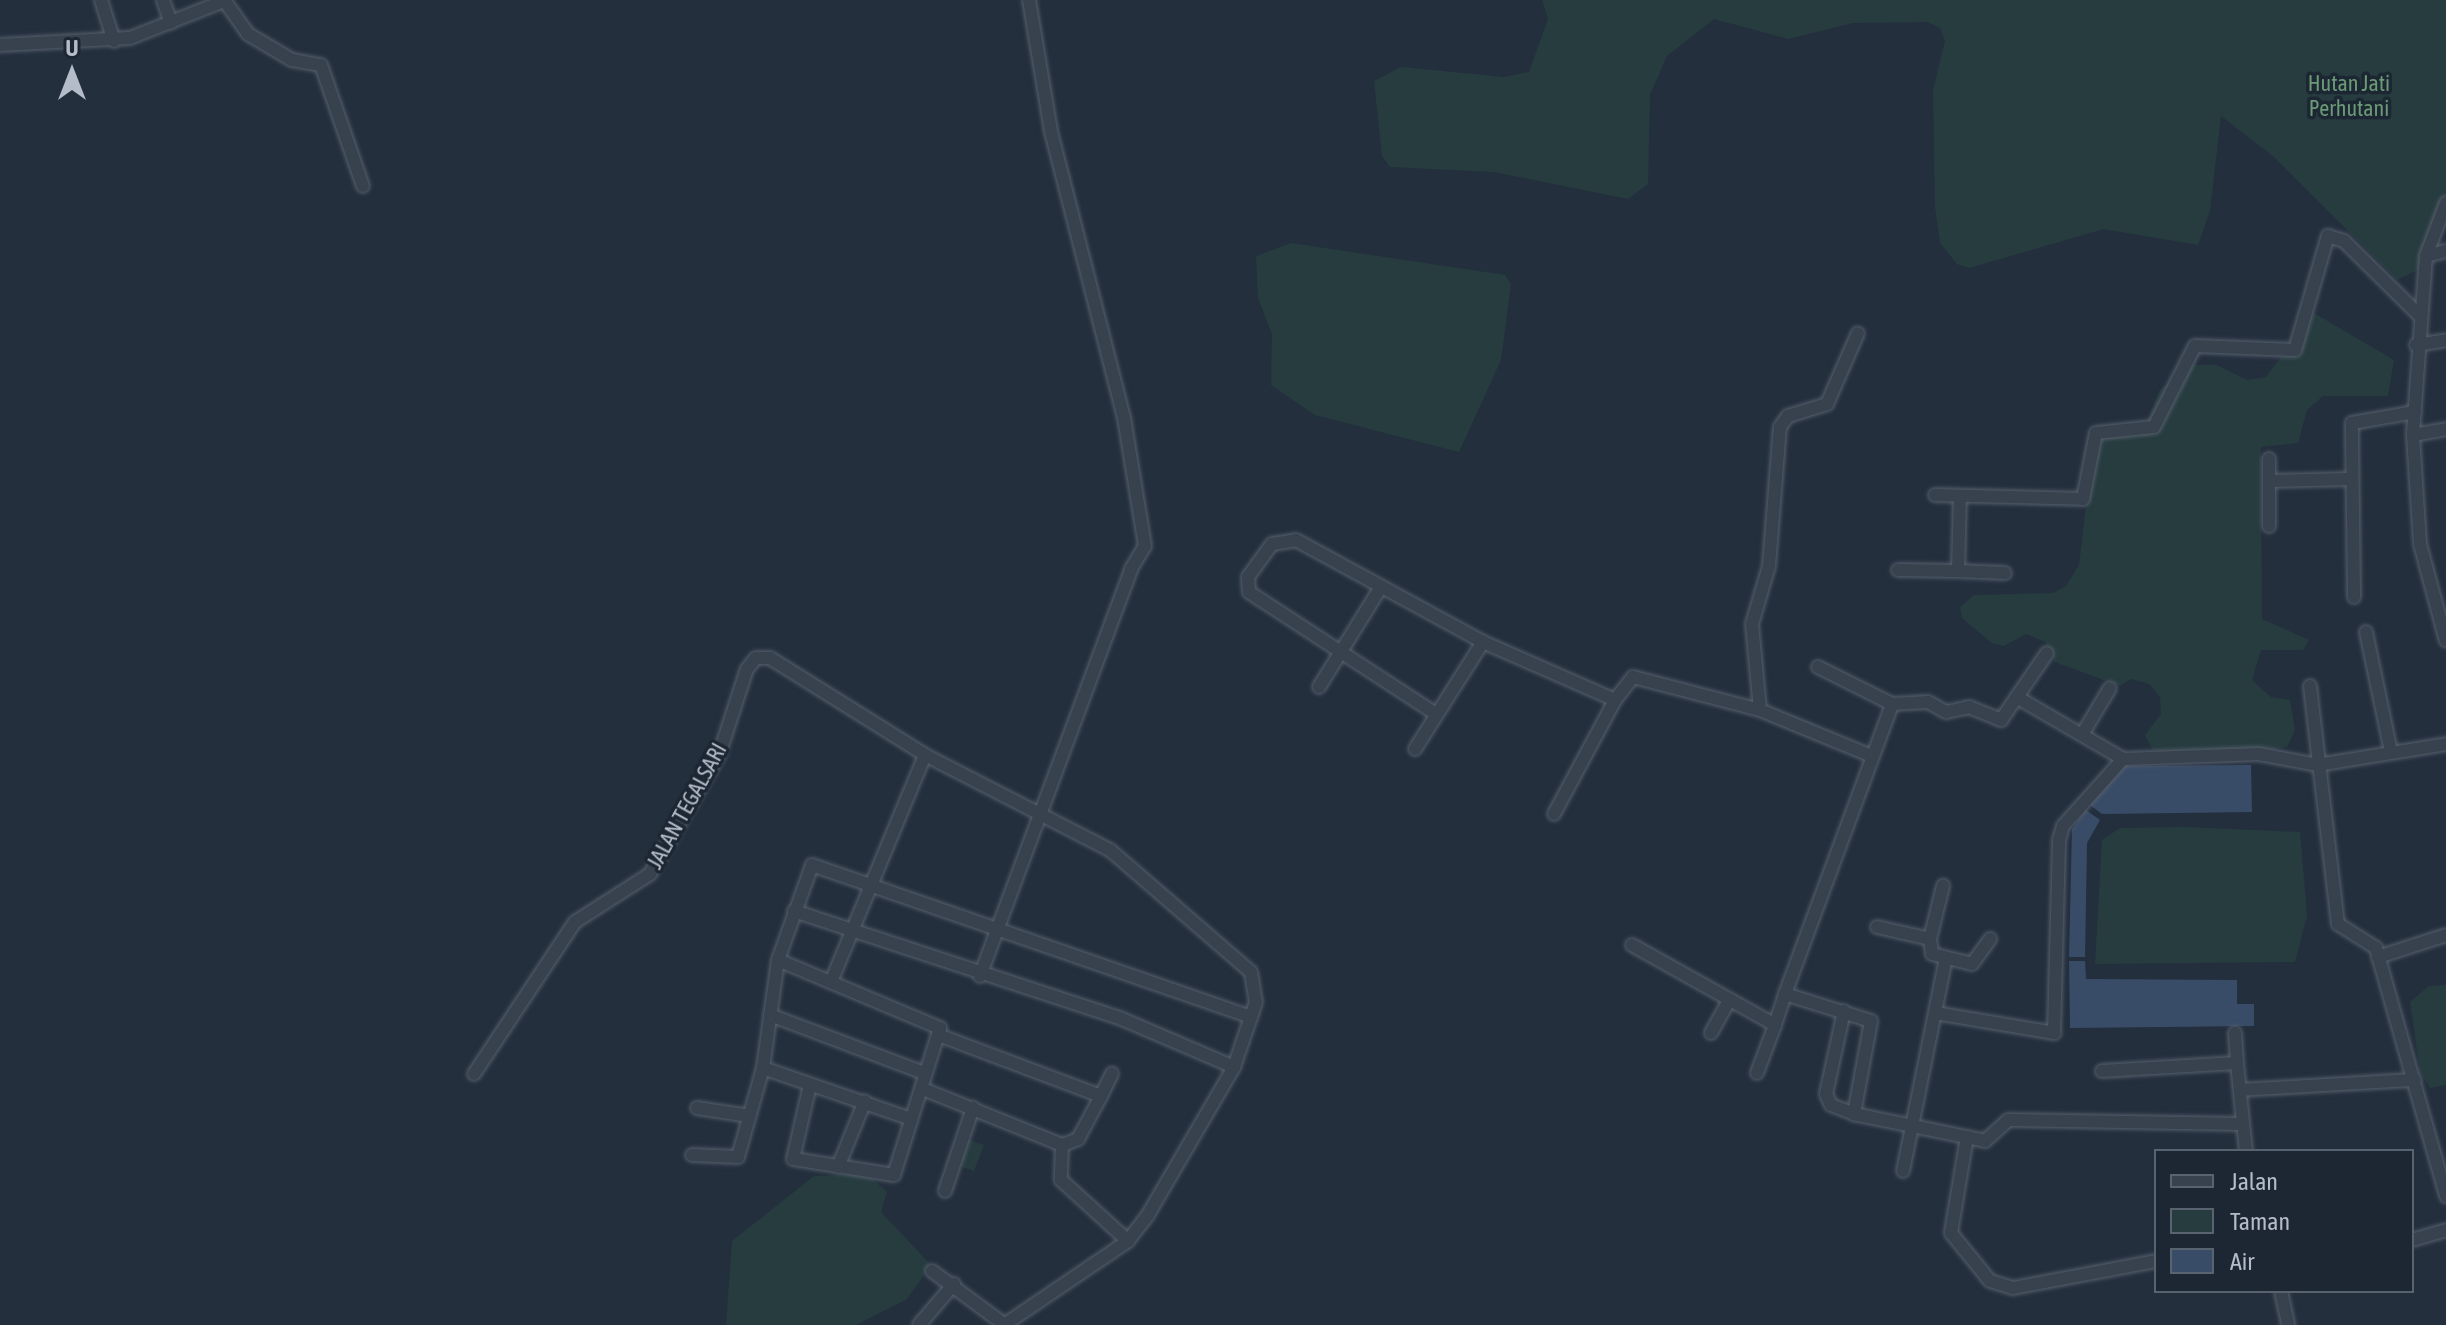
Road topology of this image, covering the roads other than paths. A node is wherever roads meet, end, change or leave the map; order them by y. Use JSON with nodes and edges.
{"nodes":[{"id":1,"x":101,"y":0,"type":"edge"},
{"id":2,"x":163,"y":0,"type":"edge"},
{"id":3,"x":1029,"y":0,"type":"edge"},
{"id":4,"x":224,"y":1,"type":"edge"},
{"id":5,"x":171,"y":23,"type":"junction"},
{"id":6,"x":114,"y":41,"type":"junction"},
{"id":7,"x":0,"y":45,"type":"edge"},
{"id":8,"x":363,"y":186,"type":"dead end"},
{"id":9,"x":2446,"y":203,"type":"edge"},
{"id":10,"x":2446,"y":251,"type":"edge"},
{"id":11,"x":2426,"y":256,"type":"junction"},
{"id":12,"x":2420,"y":316,"type":"junction"},
{"id":13,"x":1858,"y":333,"type":"dead end"},
{"id":14,"x":2446,"y":340,"type":"edge"},
{"id":15,"x":2416,"y":345,"type":"junction"},
{"id":16,"x":2415,"y":412,"type":"junction"},
{"id":17,"x":2446,"y":429,"type":"edge"},
{"id":18,"x":2413,"y":435,"type":"junction"},
{"id":19,"x":2269,"y":459,"type":"dead end"},
{"id":20,"x":2351,"y":479,"type":"junction"},
{"id":21,"x":2269,"y":481,"type":"junction"},
{"id":22,"x":1935,"y":495,"type":"dead end"},
{"id":23,"x":1960,"y":496,"type":"junction"},
{"id":24,"x":2269,"y":526,"type":"dead end"},
{"id":25,"x":1898,"y":570,"type":"dead end"},
{"id":26,"x":1958,"y":571,"type":"junction"},
{"id":27,"x":2005,"y":573,"type":"dead end"},
{"id":28,"x":1381,"y":587,"type":"junction"},
{"id":29,"x":2354,"y":597,"type":"dead end"},
{"id":30,"x":2366,"y":632,"type":"dead end"},
{"id":31,"x":2446,"y":641,"type":"edge"},
{"id":32,"x":1483,"y":642,"type":"junction"},
{"id":33,"x":1343,"y":650,"type":"junction"},
{"id":34,"x":2047,"y":653,"type":"dead end"},
{"id":35,"x":1818,"y":667,"type":"dead end"},
{"id":36,"x":2310,"y":686,"type":"dead end"},
{"id":37,"x":1319,"y":687,"type":"dead end"},
{"id":38,"x":2110,"y":688,"type":"dead end"},
{"id":39,"x":2020,"y":699,"type":"junction"},
{"id":40,"x":1615,"y":700,"type":"junction"},
{"id":41,"x":1892,"y":704,"type":"junction"},
{"id":42,"x":1760,"y":710,"type":"junction"},
{"id":43,"x":1436,"y":714,"type":"junction"},
{"id":44,"x":2083,"y":733,"type":"junction"},
{"id":45,"x":2446,"y":744,"type":"edge"},
{"id":46,"x":1415,"y":749,"type":"dead end"},
{"id":47,"x":2391,"y":752,"type":"junction"},
{"id":48,"x":925,"y":755,"type":"junction"},
{"id":49,"x":1869,"y":755,"type":"junction"},
{"id":50,"x":2123,"y":759,"type":"junction"},
{"id":51,"x":2317,"y":765,"type":"junction"},
{"id":52,"x":1044,"y":812,"type":"junction"},
{"id":53,"x":1554,"y":814,"type":"dead end"},
{"id":54,"x":1943,"y":886,"type":"dead end"},
{"id":55,"x":873,"y":887,"type":"junction"},
{"id":56,"x":794,"y":911,"type":"junction"},
{"id":57,"x":998,"y":926,"type":"junction"},
{"id":58,"x":1877,"y":927,"type":"dead end"},
{"id":59,"x":853,"y":932,"type":"junction"},
{"id":60,"x":2446,"y":935,"type":"edge"},
{"id":61,"x":1930,"y":939,"type":"junction"},
{"id":62,"x":1990,"y":939,"type":"dead end"},
{"id":63,"x":1632,"y":945,"type":"dead end"},
{"id":64,"x":2378,"y":957,"type":"junction"},
{"id":65,"x":1946,"y":958,"type":"junction"},
{"id":66,"x":778,"y":960,"type":"junction"},
{"id":67,"x":980,"y":976,"type":"junction"},
{"id":68,"x":831,"y":982,"type":"junction"},
{"id":69,"x":1785,"y":994,"type":"junction"},
{"id":70,"x":1729,"y":1001,"type":"junction"},
{"id":71,"x":1844,"y":1011,"type":"junction"},
{"id":72,"x":1935,"y":1013,"type":"junction"},
{"id":73,"x":770,"y":1015,"type":"junction"},
{"id":74,"x":1251,"y":1017,"type":"junction"},
{"id":75,"x":1775,"y":1025,"type":"junction"},
{"id":76,"x":1711,"y":1033,"type":"dead end"},
{"id":77,"x":2235,"y":1033,"type":"dead end"},
{"id":78,"x":941,"y":1036,"type":"junction"},
{"id":79,"x":2237,"y":1063,"type":"junction"},
{"id":80,"x":1234,"y":1067,"type":"junction"},
{"id":81,"x":763,"y":1068,"type":"junction"},
{"id":82,"x":2102,"y":1071,"type":"dead end"},
{"id":83,"x":924,"y":1073,"type":"junction"},
{"id":84,"x":1112,"y":1073,"type":"dead end"},
{"id":85,"x":1757,"y":1073,"type":"dead end"},
{"id":86,"x":474,"y":1074,"type":"dead end"},
{"id":87,"x":2415,"y":1080,"type":"junction"},
{"id":88,"x":810,"y":1085,"type":"junction"},
{"id":89,"x":923,"y":1089,"type":"junction"},
{"id":90,"x":2240,"y":1090,"type":"junction"},
{"id":91,"x":1101,"y":1096,"type":"junction"},
{"id":92,"x":865,"y":1101,"type":"junction"},
{"id":93,"x":697,"y":1108,"type":"dead end"},
{"id":94,"x":973,"y":1108,"type":"junction"},
{"id":95,"x":1854,"y":1114,"type":"junction"},
{"id":96,"x":749,"y":1116,"type":"junction"},
{"id":97,"x":911,"y":1119,"type":"junction"},
{"id":98,"x":2242,"y":1124,"type":"junction"},
{"id":99,"x":1912,"y":1127,"type":"junction"},
{"id":100,"x":1967,"y":1137,"type":"junction"},
{"id":101,"x":1062,"y":1145,"type":"junction"},
{"id":102,"x":2246,"y":1149,"type":"edge"},
{"id":103,"x":692,"y":1155,"type":"dead end"},
{"id":104,"x":838,"y":1167,"type":"junction"},
{"id":105,"x":1903,"y":1171,"type":"dead end"},
{"id":106,"x":945,"y":1191,"type":"dead end"},
{"id":107,"x":2446,"y":1196,"type":"edge"},
{"id":108,"x":2446,"y":1230,"type":"edge"},
{"id":109,"x":2414,"y":1239,"type":"edge"},
{"id":110,"x":1128,"y":1241,"type":"junction"},
{"id":111,"x":2154,"y":1261,"type":"edge"},
{"id":112,"x":932,"y":1271,"type":"dead end"},
{"id":113,"x":954,"y":1284,"type":"junction"},
{"id":114,"x":2281,"y":1293,"type":"edge"},
{"id":115,"x":919,"y":1325,"type":"edge"},
{"id":116,"x":1004,"y":1325,"type":"edge"},
{"id":117,"x":2288,"y":1325,"type":"edge"}],
"edges":[{"from":1,"to":6,"type":"street"},
{"from":2,"to":5,"type":"street"},
{"from":3,"to":52,"type":"street"},
{"from":4,"to":5,"type":"street"},
{"from":4,"to":8,"type":"street"},
{"from":5,"to":6,"type":"street"},
{"from":6,"to":7,"type":"street"},
{"from":9,"to":11,"type":"street"},
{"from":10,"to":11,"type":"street"},
{"from":11,"to":12,"type":"street"},
{"from":12,"to":15,"type":"street"},
{"from":12,"to":23,"type":"street"},
{"from":13,"to":42,"type":"street"},
{"from":14,"to":15,"type":"street"},
{"from":15,"to":16,"type":"street"},
{"from":16,"to":18,"type":"street"},
{"from":16,"to":20,"type":"street"},
{"from":17,"to":18,"type":"street"},
{"from":18,"to":31,"type":"street"},
{"from":19,"to":21,"type":"street"},
{"from":20,"to":21,"type":"street"},
{"from":20,"to":29,"type":"street"},
{"from":21,"to":24,"type":"street"},
{"from":22,"to":23,"type":"street"},
{"from":23,"to":26,"type":"street"},
{"from":25,"to":26,"type":"street"},
{"from":26,"to":27,"type":"street"},
{"from":28,"to":32,"type":"street"},
{"from":28,"to":33,"type":"street"},
{"from":28,"to":33,"type":"street"},
{"from":30,"to":47,"type":"street"},
{"from":32,"to":40,"type":"street"},
{"from":32,"to":43,"type":"street"},
{"from":33,"to":37,"type":"street"},
{"from":33,"to":43,"type":"street"},
{"from":34,"to":39,"type":"street"},
{"from":35,"to":41,"type":"street"},
{"from":36,"to":51,"type":"street"},
{"from":38,"to":44,"type":"street"},
{"from":39,"to":41,"type":"street"},
{"from":39,"to":44,"type":"street"},
{"from":40,"to":42,"type":"street"},
{"from":40,"to":53,"type":"street"},
{"from":41,"to":49,"type":"street"},
{"from":42,"to":49,"type":"street"},
{"from":43,"to":46,"type":"street"},
{"from":44,"to":50,"type":"street"},
{"from":45,"to":47,"type":"street"},
{"from":47,"to":51,"type":"street"},
{"from":48,"to":52,"type":"street","name":"JALAN TEGALSARI"},
{"from":48,"to":55,"type":"street"},
{"from":48,"to":86,"type":"street","name":"JALAN TEGALSARI"},
{"from":49,"to":69,"type":"street"},
{"from":50,"to":51,"type":"street"},
{"from":50,"to":72,"type":"street"},
{"from":51,"to":64,"type":"street"},
{"from":52,"to":57,"type":"street"},
{"from":52,"to":74,"type":"street","name":"JALAN TEGALSARI"},
{"from":54,"to":61,"type":"street"},
{"from":55,"to":56,"type":"street"},
{"from":55,"to":57,"type":"street"},
{"from":55,"to":59,"type":"street"},
{"from":56,"to":59,"type":"street"},
{"from":56,"to":66,"type":"street"},
{"from":57,"to":67,"type":"street"},
{"from":57,"to":74,"type":"street"},
{"from":58,"to":61,"type":"street"},
{"from":59,"to":67,"type":"street"},
{"from":59,"to":68,"type":"street"},
{"from":60,"to":64,"type":"street"},
{"from":61,"to":65,"type":"street"},
{"from":62,"to":65,"type":"street"},
{"from":63,"to":70,"type":"street"},
{"from":64,"to":87,"type":"street"},
{"from":65,"to":72,"type":"street"},
{"from":66,"to":68,"type":"street"},
{"from":66,"to":73,"type":"street"},
{"from":67,"to":80,"type":"street"},
{"from":68,"to":78,"type":"street"},
{"from":69,"to":71,"type":"street"},
{"from":69,"to":75,"type":"street"},
{"from":70,"to":75,"type":"street"},
{"from":70,"to":76,"type":"street"},
{"from":71,"to":95,"type":"street"},
{"from":71,"to":95,"type":"street"},
{"from":72,"to":99,"type":"street"},
{"from":73,"to":81,"type":"street"},
{"from":73,"to":83,"type":"street"},
{"from":74,"to":80,"type":"street","name":"JALAN TEGALSARI"},
{"from":75,"to":85,"type":"street"},
{"from":77,"to":79,"type":"street"},
{"from":78,"to":83,"type":"street"},
{"from":78,"to":91,"type":"street"},
{"from":79,"to":82,"type":"street"},
{"from":79,"to":90,"type":"street"},
{"from":80,"to":110,"type":"street","name":"JALAN TEGALSARI"},
{"from":81,"to":88,"type":"street"},
{"from":81,"to":96,"type":"street"},
{"from":83,"to":89,"type":"street"},
{"from":84,"to":91,"type":"street"},
{"from":87,"to":90,"type":"street"},
{"from":87,"to":107,"type":"street"},
{"from":88,"to":92,"type":"street"},
{"from":88,"to":104,"type":"street"},
{"from":89,"to":94,"type":"street"},
{"from":89,"to":97,"type":"street"},
{"from":90,"to":98,"type":"street"},
{"from":91,"to":101,"type":"street"},
{"from":92,"to":97,"type":"street"},
{"from":92,"to":104,"type":"street"},
{"from":93,"to":96,"type":"street"},
{"from":94,"to":101,"type":"street"},
{"from":94,"to":106,"type":"street"},
{"from":95,"to":99,"type":"street"},
{"from":96,"to":103,"type":"street"},
{"from":97,"to":104,"type":"street"},
{"from":98,"to":100,"type":"street"},
{"from":98,"to":102,"type":"street"},
{"from":99,"to":100,"type":"street"},
{"from":99,"to":105,"type":"street"},
{"from":100,"to":111,"type":"street"},
{"from":101,"to":110,"type":"street"},
{"from":108,"to":109,"type":"street"},
{"from":110,"to":116,"type":"street"},
{"from":112,"to":113,"type":"street"},
{"from":113,"to":115,"type":"street"},
{"from":113,"to":116,"type":"street"},
{"from":114,"to":117,"type":"street"}]}
